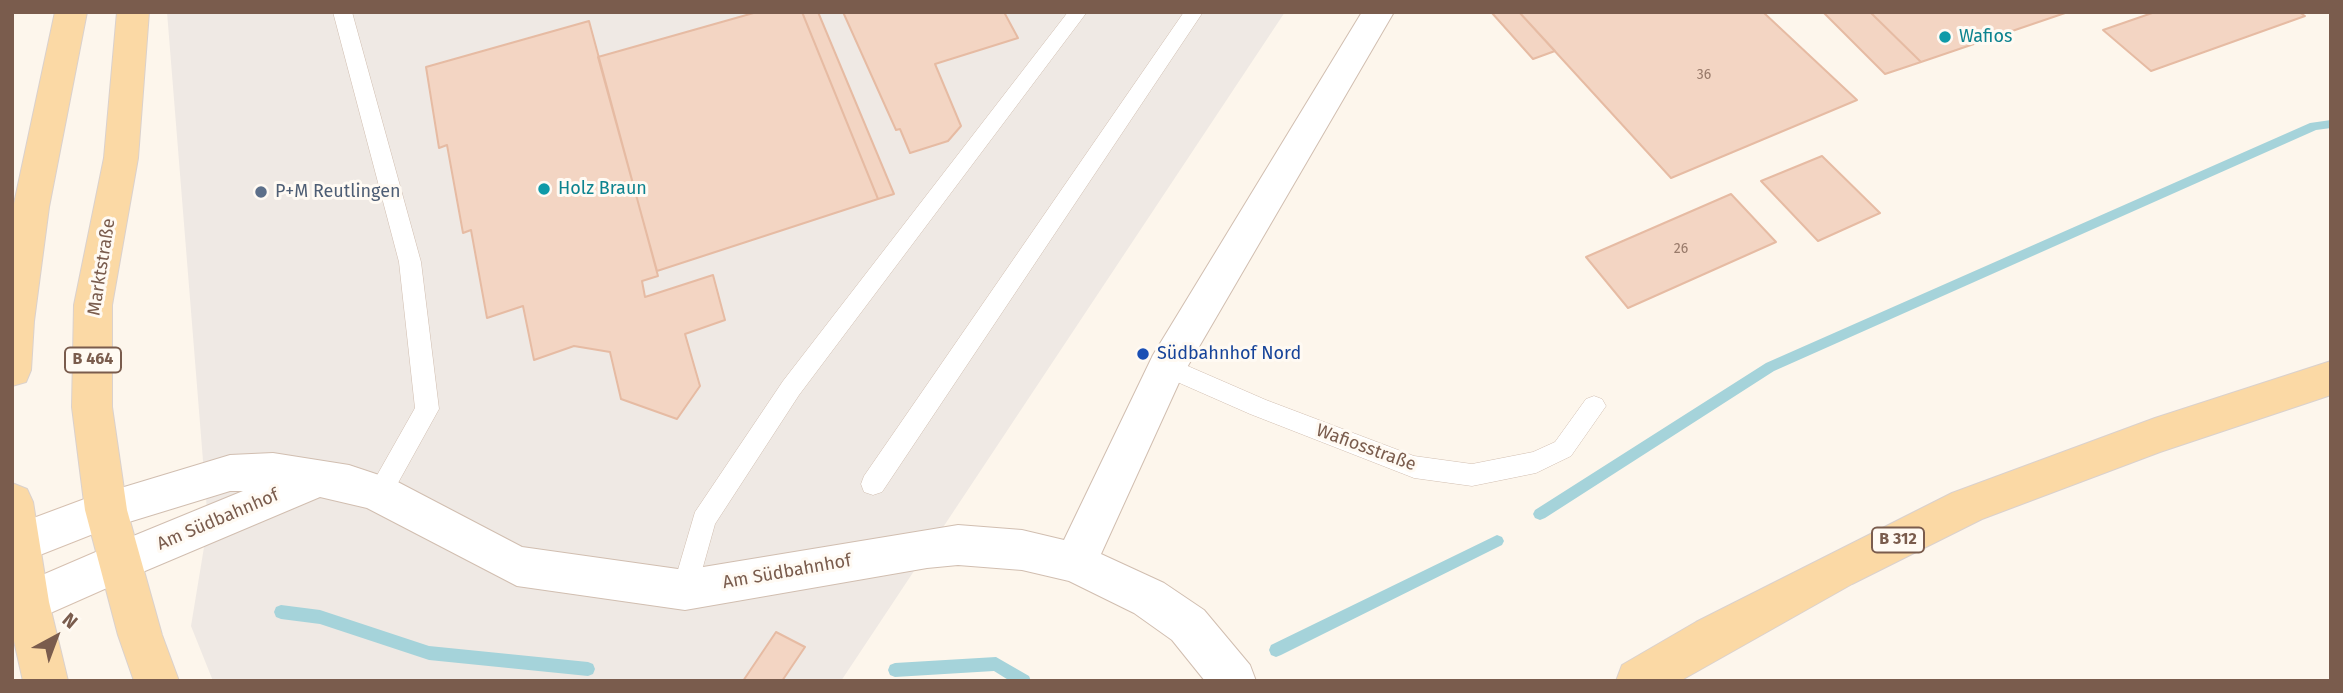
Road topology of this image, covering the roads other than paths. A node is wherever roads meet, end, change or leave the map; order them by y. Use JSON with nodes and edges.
{"nodes":[{"id":1,"x":71,"y":12,"type":"edge"},
{"id":2,"x":133,"y":12,"type":"edge"},
{"id":3,"x":342,"y":12,"type":"edge"},
{"id":4,"x":1078,"y":12,"type":"edge"},
{"id":5,"x":1194,"y":12,"type":"edge"},
{"id":6,"x":1378,"y":12,"type":"edge"},
{"id":7,"x":14,"y":324,"type":"edge"},
{"id":8,"x":1167,"y":367,"type":"junction"},
{"id":9,"x":12,"y":370,"type":"edge"},
{"id":10,"x":2331,"y":378,"type":"edge"},
{"id":11,"x":1594,"y":406,"type":"dead end"},
{"id":12,"x":317,"y":479,"type":"junction"},
{"id":13,"x":873,"y":484,"type":"dead end"},
{"id":14,"x":379,"y":493,"type":"junction"},
{"id":15,"x":12,"y":502,"type":"edge"},
{"id":16,"x":106,"y":510,"type":"junction"},
{"id":17,"x":15,"y":545,"type":"edge"},
{"id":18,"x":119,"y":562,"type":"junction"},
{"id":19,"x":1075,"y":563,"type":"junction"},
{"id":20,"x":685,"y":590,"type":"junction"},
{"id":21,"x":20,"y":605,"type":"edge"},
{"id":22,"x":46,"y":681,"type":"edge"},
{"id":23,"x":157,"y":681,"type":"edge"},
{"id":24,"x":1234,"y":681,"type":"edge"},
{"id":25,"x":1638,"y":681,"type":"edge"}],
"edges":[{"from":1,"to":7,"type":"main road"},
{"from":2,"to":16,"type":"main road","name":"Marktstraße","number":"B 464"},
{"from":3,"to":14,"type":"lane"},
{"from":4,"to":20,"type":"lane"},
{"from":5,"to":13,"type":"lane"},
{"from":6,"to":8,"type":"street"},
{"from":7,"to":9,"type":"main road"},
{"from":8,"to":11,"type":"lane","name":"Wafiosstraße"},
{"from":8,"to":19,"type":"street"},
{"from":10,"to":25,"type":"main road","number":"B 312"},
{"from":12,"to":14,"type":"street","name":"Am Südbahnhof"},
{"from":12,"to":16,"type":"street","name":"Am Südbahnhof"},
{"from":12,"to":18,"type":"street","name":"Am Südbahnhof"},
{"from":14,"to":20,"type":"street","name":"Am Südbahnhof"},
{"from":15,"to":17,"type":"main road"},
{"from":16,"to":17,"type":"street","name":"Am Südbahnhof"},
{"from":16,"to":18,"type":"main road","name":"Marktstraße","number":"B 464"},
{"from":17,"to":21,"type":"main road"},
{"from":18,"to":21,"type":"street","name":"Am Südbahnhof"},
{"from":18,"to":23,"type":"main road","number":"B 464"},
{"from":19,"to":20,"type":"street","name":"Am Südbahnhof"},
{"from":19,"to":24,"type":"street","name":"Am Südbahnhof"},
{"from":21,"to":22,"type":"main road"}]}
